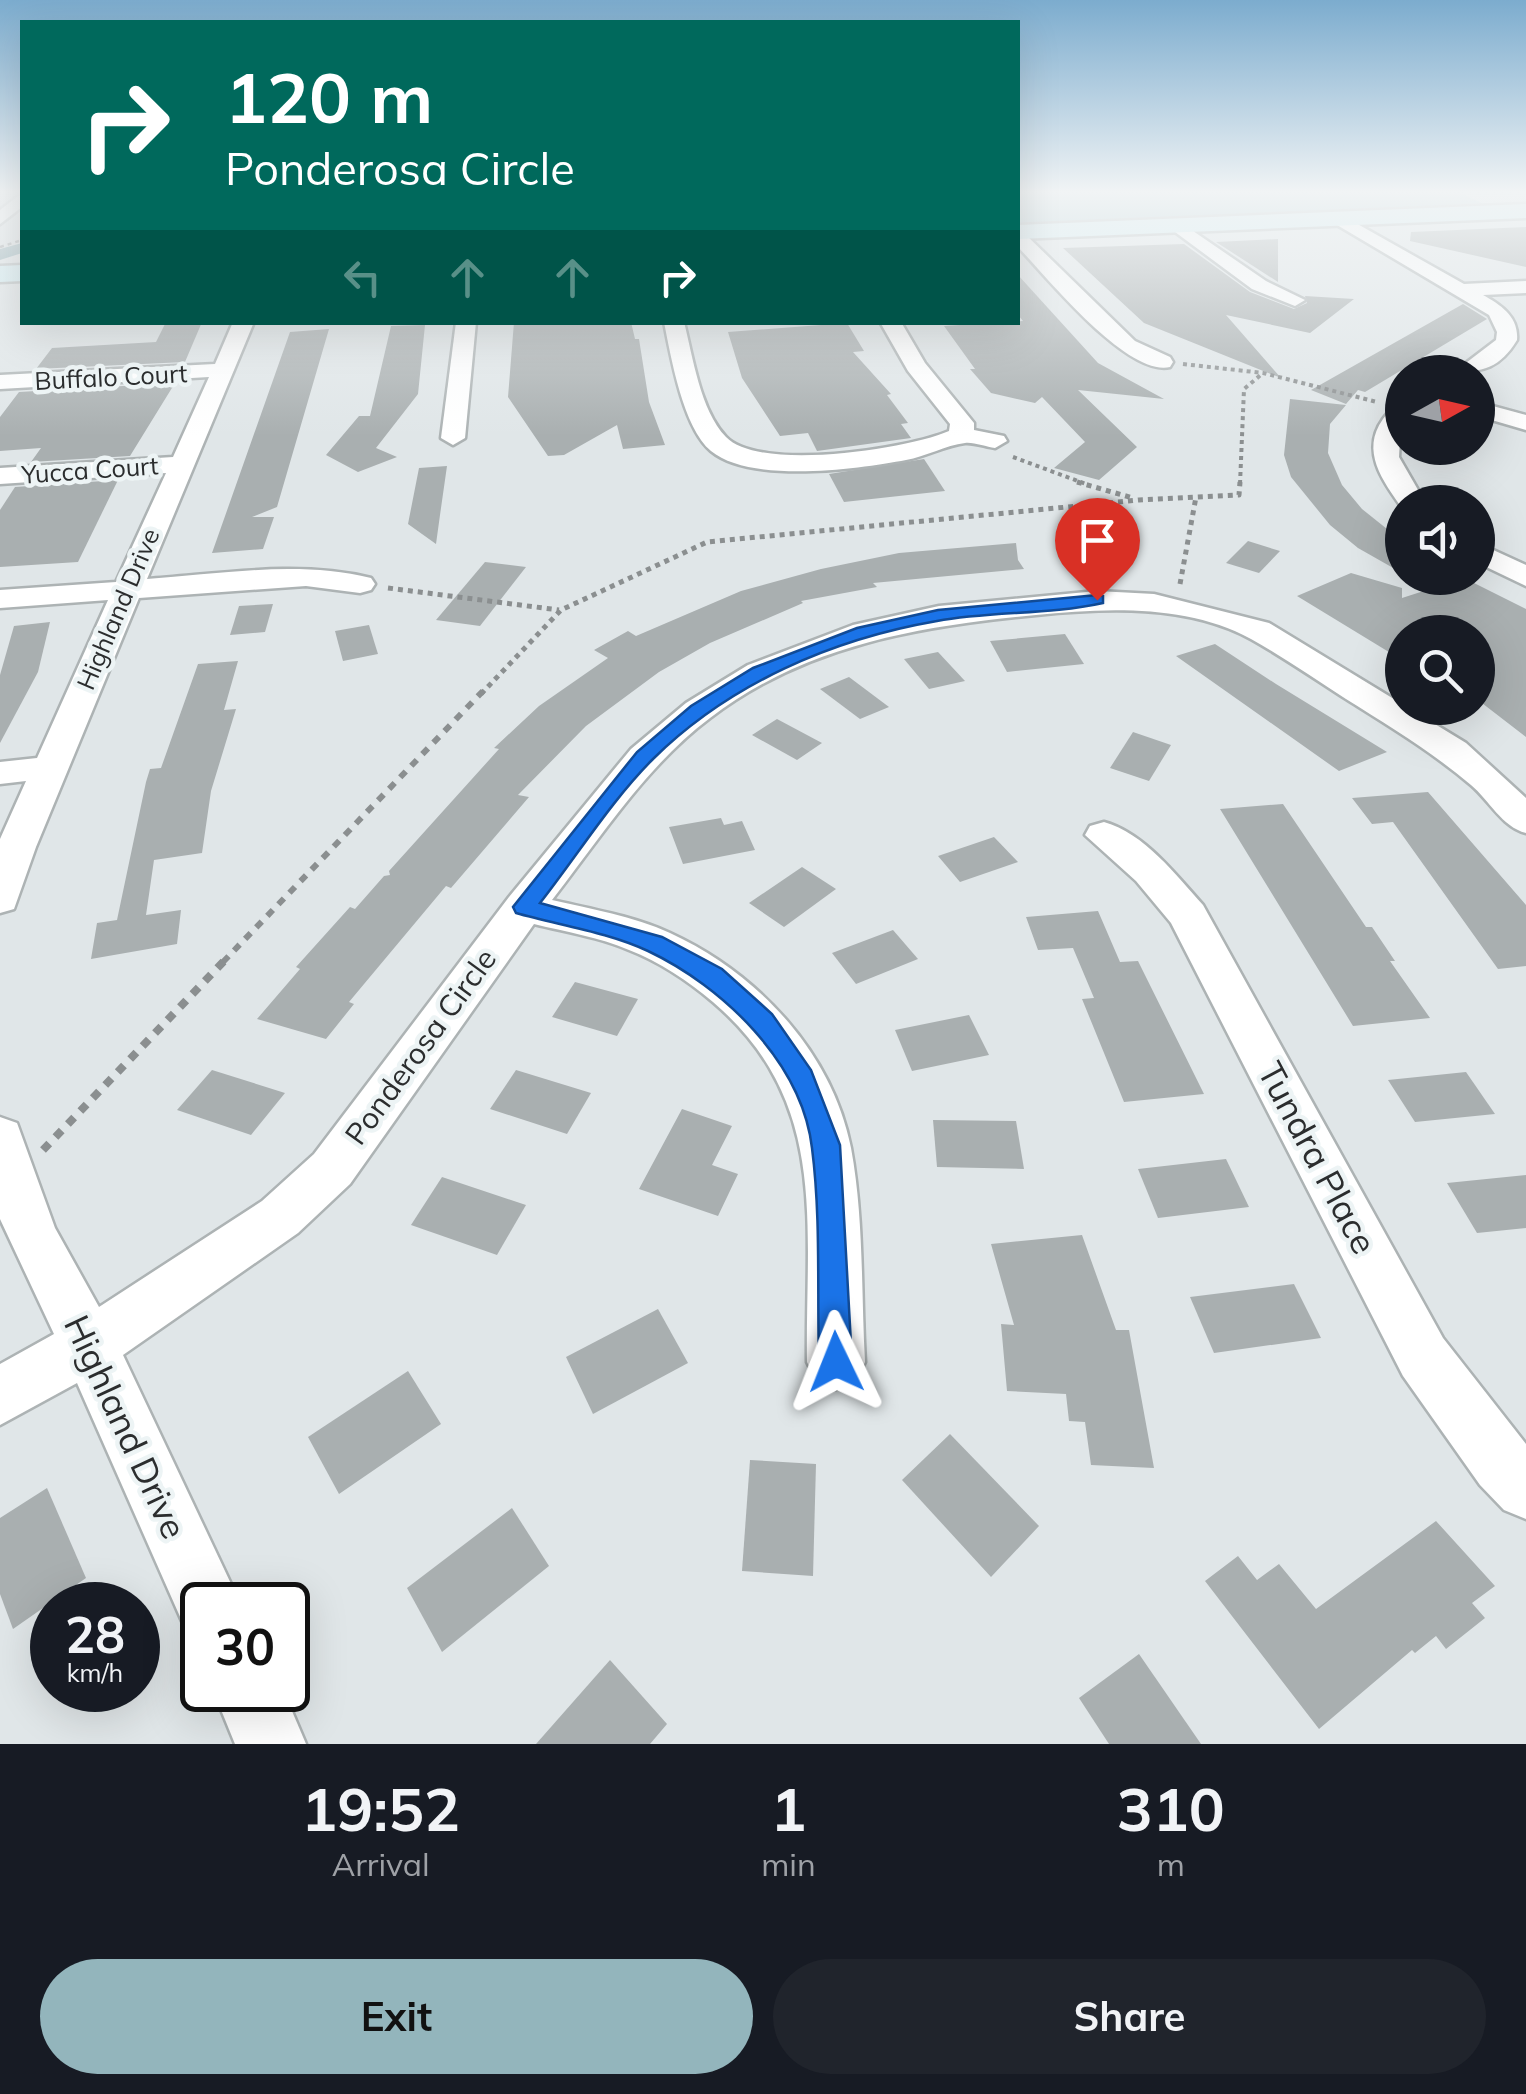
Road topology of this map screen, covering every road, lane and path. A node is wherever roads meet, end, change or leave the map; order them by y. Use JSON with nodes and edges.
{"nodes":[{"id":1,"x":1056,"y":273,"type":"edge"},
{"id":2,"x":1243,"y":273,"type":"edge"},
{"id":3,"x":1433,"y":273,"type":"edge"},
{"id":4,"x":1526,"y":287,"type":"edge"},
{"id":5,"x":1462,"y":290,"type":"junction"},
{"id":6,"x":1295,"y":300,"type":"dead end"},
{"id":7,"x":243,"y":325,"type":"edge"},
{"id":8,"x":466,"y":325,"type":"edge"},
{"id":9,"x":675,"y":325,"type":"edge"},
{"id":10,"x":892,"y":325,"type":"edge"},
{"id":11,"x":1518,"y":337,"type":"edge"},
{"id":12,"x":1490,"y":355,"type":"edge"},
{"id":13,"x":1162,"y":362,"type":"joint"},
{"id":14,"x":222,"y":370,"type":"junction"},
{"id":15,"x":1263,"y":373,"type":"junction"},
{"id":16,"x":0,"y":382,"type":"edge"},
{"id":17,"x":1385,"y":406,"type":"edge"},
{"id":18,"x":1495,"y":414,"type":"edge"},
{"id":19,"x":1526,"y":422,"type":"edge"},
{"id":20,"x":961,"y":435,"type":"junction"},
{"id":21,"x":453,"y":438,"type":"dead end"},
{"id":22,"x":995,"y":441,"type":"joint"},
{"id":23,"x":739,"y":456,"type":"junction"},
{"id":24,"x":180,"y":464,"type":"junction"},
{"id":25,"x":712,"y":471,"type":"dead end"},
{"id":26,"x":0,"y":476,"type":"edge"},
{"id":27,"x":1196,"y":497,"type":"junction"},
{"id":28,"x":1139,"y":500,"type":"junction"},
{"id":29,"x":1495,"y":561,"type":"edge"},
{"id":30,"x":1526,"y":577,"type":"edge"},
{"id":31,"x":360,"y":584,"type":"joint"},
{"id":32,"x":126,"y":590,"type":"junction"},
{"id":33,"x":0,"y":599,"type":"edge"},
{"id":34,"x":1175,"y":608,"type":"junction"},
{"id":35,"x":560,"y":610,"type":"junction"},
{"id":36,"x":50,"y":768,"type":"junction"},
{"id":37,"x":0,"y":773,"type":"edge"},
{"id":38,"x":1526,"y":821,"type":"edge"},
{"id":39,"x":1104,"y":835,"type":"dead end"},
{"id":40,"x":0,"y":898,"type":"edge"},
{"id":41,"x":524,"y":907,"type":"junction"},
{"id":42,"x":7,"y":1159,"type":"edge"},
{"id":43,"x":89,"y":1345,"type":"junction"},
{"id":44,"x":836,"y":1362,"type":"dead end"},
{"id":45,"x":0,"y":1396,"type":"edge"},
{"id":46,"x":1526,"y":1488,"type":"edge"},
{"id":47,"x":197,"y":1582,"type":"edge"},
{"id":48,"x":257,"y":1712,"type":"edge"},
{"id":49,"x":272,"y":1744,"type":"edge"}],
"edges":[{"from":1,"to":13,"type":"street"},
{"from":2,"to":6,"type":"street"},
{"from":3,"to":5,"type":"street"},
{"from":4,"to":5,"type":"street"},
{"from":5,"to":11,"type":"street"},
{"from":7,"to":14,"type":"street","name":"Highland Drive"},
{"from":8,"to":21,"type":"street"},
{"from":9,"to":23,"type":"street"},
{"from":10,"to":20,"type":"street"},
{"from":11,"to":12,"type":"street"},
{"from":13,"to":15,"type":"path"},
{"from":14,"to":16,"type":"street","name":"Buffalo Court"},
{"from":14,"to":24,"type":"street","name":"Highland Drive"},
{"from":15,"to":17,"type":"path"},
{"from":15,"to":27,"type":"path"},
{"from":18,"to":19,"type":"street"},
{"from":20,"to":22,"type":"street"},
{"from":20,"to":23,"type":"street"},
{"from":22,"to":28,"type":"path"},
{"from":23,"to":25,"type":"street"},
{"from":24,"to":26,"type":"street","name":"Yucca Court"},
{"from":24,"to":32,"type":"street","name":"Highland Drive"},
{"from":27,"to":28,"type":"path"},
{"from":27,"to":34,"type":"path"},
{"from":28,"to":35,"type":"path"},
{"from":29,"to":30,"type":"street"},
{"from":31,"to":32,"type":"street"},
{"from":31,"to":35,"type":"path"},
{"from":32,"to":33,"type":"street"},
{"from":32,"to":36,"type":"street","name":"Highland Drive"},
{"from":34,"to":38,"type":"street","name":"Ponderosa Circle"},
{"from":34,"to":41,"type":"street","name":"Ponderosa Circle"},
{"from":35,"to":42,"type":"path"},
{"from":36,"to":37,"type":"street"},
{"from":36,"to":40,"type":"street","name":"Highland Drive"},
{"from":39,"to":46,"type":"street","name":"Tundra Place"},
{"from":41,"to":43,"type":"street","name":"Ponderosa Circle"},
{"from":41,"to":44,"type":"street"},
{"from":42,"to":43,"type":"street","name":"Highland Drive"},
{"from":43,"to":45,"type":"street","name":"Ponderosa Circle"},
{"from":43,"to":47,"type":"street","name":"Highland Drive"},
{"from":48,"to":49,"type":"street"}]}
